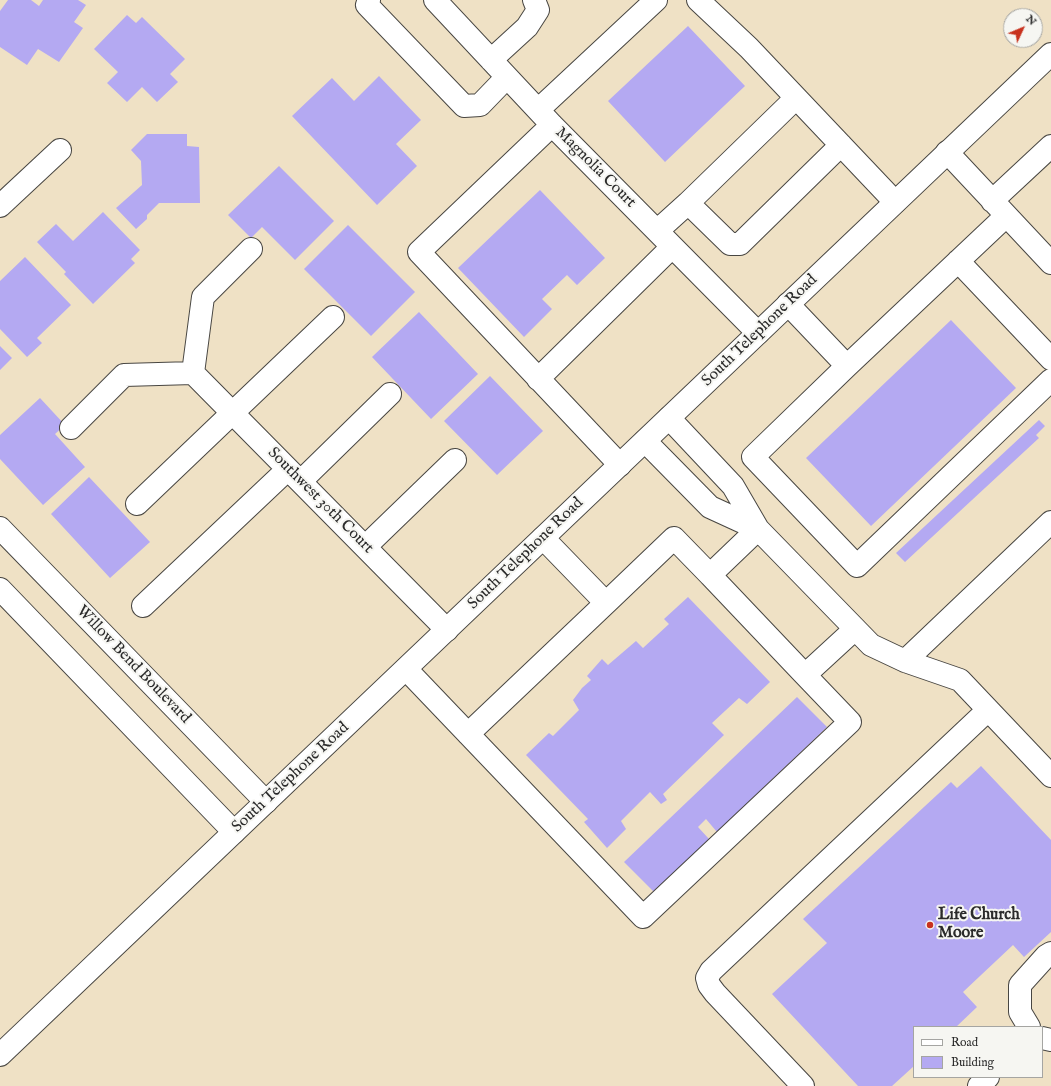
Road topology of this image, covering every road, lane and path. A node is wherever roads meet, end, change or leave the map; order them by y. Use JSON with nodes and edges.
{"nodes":[{"id":1,"x":368,"y":0,"type":"edge"},
{"id":2,"x":435,"y":0,"type":"edge"},
{"id":3,"x":534,"y":0,"type":"edge"},
{"id":4,"x":656,"y":0,"type":"edge"},
{"id":5,"x":698,"y":0,"type":"edge"},
{"id":6,"x":1051,"y":54,"type":"edge"},
{"id":7,"x":491,"y":60,"type":"junction"},
{"id":8,"x":507,"y":77,"type":"junction"},
{"id":9,"x":796,"y":98,"type":"junction"},
{"id":10,"x":545,"y":118,"type":"junction"},
{"id":11,"x":841,"y":145,"type":"junction"},
{"id":12,"x":1051,"y":146,"type":"edge"},
{"id":13,"x":60,"y":150,"type":"dead end"},
{"id":14,"x":947,"y":152,"type":"junction"},
{"id":15,"x":895,"y":202,"type":"junction"},
{"id":16,"x":688,"y":203,"type":"junction"},
{"id":17,"x":0,"y":206,"type":"edge"},
{"id":18,"x":999,"y":208,"type":"junction"},
{"id":19,"x":657,"y":231,"type":"junction"},
{"id":20,"x":672,"y":247,"type":"junction"},
{"id":21,"x":251,"y":249,"type":"dead end"},
{"id":22,"x":958,"y":261,"type":"junction"},
{"id":23,"x":1051,"y":263,"type":"edge"},
{"id":24,"x":788,"y":304,"type":"junction"},
{"id":25,"x":332,"y":317,"type":"dead end"},
{"id":26,"x":758,"y":333,"type":"junction"},
{"id":27,"x":1051,"y":359,"type":"edge"},
{"id":28,"x":847,"y":366,"type":"junction"},
{"id":29,"x":193,"y":373,"type":"junction"},
{"id":30,"x":538,"y":379,"type":"junction"},
{"id":31,"x":1051,"y":380,"type":"edge"},
{"id":32,"x":390,"y":394,"type":"dead end"},
{"id":33,"x":233,"y":413,"type":"junction"},
{"id":34,"x":669,"y":418,"type":"junction"},
{"id":35,"x":71,"y":428,"type":"dead end"},
{"id":36,"x":645,"y":441,"type":"junction"},
{"id":37,"x":455,"y":460,"type":"dead end"},
{"id":38,"x":620,"y":465,"type":"junction"},
{"id":39,"x":294,"y":475,"type":"junction"},
{"id":40,"x":137,"y":504,"type":"dead end"},
{"id":41,"x":1051,"y":522,"type":"edge"},
{"id":42,"x":758,"y":529,"type":"junction"},
{"id":43,"x":2,"y":534,"type":"edge"},
{"id":44,"x":543,"y":538,"type":"junction"},
{"id":45,"x":365,"y":547,"type":"junction"},
{"id":46,"x":710,"y":575,"type":"junction"},
{"id":47,"x":0,"y":589,"type":"edge"},
{"id":48,"x":606,"y":603,"type":"junction"},
{"id":49,"x":143,"y":606,"type":"dead end"},
{"id":50,"x":855,"y":629,"type":"junction"},
{"id":51,"x":447,"y":630,"type":"junction"},
{"id":52,"x":905,"y":661,"type":"junction"},
{"id":53,"x":406,"y":669,"type":"junction"},
{"id":54,"x":806,"y":675,"type":"junction"},
{"id":55,"x":988,"y":710,"type":"junction"},
{"id":56,"x":468,"y":734,"type":"junction"},
{"id":57,"x":1051,"y":776,"type":"edge"},
{"id":58,"x":266,"y":802,"type":"junction"},
{"id":59,"x":234,"y":832,"type":"junction"},
{"id":60,"x":1051,"y":953,"type":"edge"},
{"id":61,"x":1028,"y":1026,"type":"edge"},
{"id":62,"x":0,"y":1054,"type":"edge"},
{"id":63,"x":987,"y":1078,"type":"edge"},
{"id":64,"x":803,"y":1086,"type":"edge"},
{"id":65,"x":978,"y":1086,"type":"edge"}],
"edges":[{"from":1,"to":8,"type":"street"},
{"from":2,"to":7,"type":"street","name":"Magnolia Court"},
{"from":3,"to":7,"type":"street"},
{"from":4,"to":10,"type":"street"},
{"from":5,"to":9,"type":"street"},
{"from":6,"to":14,"type":"street","name":"South Telephone Road"},
{"from":7,"to":8,"type":"street","name":"Magnolia Court"},
{"from":8,"to":10,"type":"street","name":"Magnolia Court"},
{"from":9,"to":11,"type":"street"},
{"from":9,"to":16,"type":"street"},
{"from":10,"to":19,"type":"street","name":"Magnolia Court"},
{"from":10,"to":30,"type":"street"},
{"from":11,"to":15,"type":"street"},
{"from":11,"to":16,"type":"street"},
{"from":12,"to":18,"type":"street"},
{"from":13,"to":17,"type":"street"},
{"from":14,"to":15,"type":"street","name":"South Telephone Road"},
{"from":14,"to":18,"type":"street"},
{"from":15,"to":24,"type":"street","name":"South Telephone Road"},
{"from":16,"to":19,"type":"street"},
{"from":18,"to":22,"type":"street"},
{"from":18,"to":23,"type":"street"},
{"from":19,"to":20,"type":"street","name":"Magnolia Court"},
{"from":20,"to":26,"type":"street","name":"Magnolia Court"},
{"from":20,"to":30,"type":"street"},
{"from":21,"to":29,"type":"street"},
{"from":22,"to":27,"type":"street"},
{"from":22,"to":28,"type":"street"},
{"from":24,"to":26,"type":"street","name":"South Telephone Road"},
{"from":24,"to":28,"type":"street"},
{"from":25,"to":33,"type":"street"},
{"from":26,"to":34,"type":"street","name":"South Telephone Road"},
{"from":28,"to":31,"type":"street"},
{"from":29,"to":33,"type":"street","name":"Southwest 30th Court"},
{"from":29,"to":35,"type":"street"},
{"from":30,"to":38,"type":"street"},
{"from":32,"to":39,"type":"street"},
{"from":33,"to":39,"type":"street","name":"Southwest 30th Court"},
{"from":33,"to":40,"type":"street"},
{"from":34,"to":36,"type":"street","name":"South Telephone Road"},
{"from":34,"to":42,"type":"street"},
{"from":36,"to":38,"type":"street","name":"South Telephone Road"},
{"from":36,"to":42,"type":"street"},
{"from":37,"to":45,"type":"street"},
{"from":38,"to":44,"type":"street","name":"South Telephone Road"},
{"from":39,"to":45,"type":"street","name":"Southwest 30th Court"},
{"from":39,"to":49,"type":"street"},
{"from":41,"to":52,"type":"street"},
{"from":42,"to":46,"type":"street"},
{"from":42,"to":50,"type":"street"},
{"from":43,"to":58,"type":"street","name":"Willow Bend Boulevard"},
{"from":44,"to":48,"type":"street"},
{"from":44,"to":51,"type":"street","name":"South Telephone Road"},
{"from":45,"to":51,"type":"street","name":"Southwest 30th Court"},
{"from":46,"to":48,"type":"street"},
{"from":46,"to":54,"type":"street"},
{"from":47,"to":59,"type":"street"},
{"from":48,"to":56,"type":"street"},
{"from":50,"to":52,"type":"street"},
{"from":50,"to":54,"type":"street"},
{"from":51,"to":53,"type":"street","name":"South Telephone Road"},
{"from":52,"to":55,"type":"street"},
{"from":53,"to":56,"type":"street"},
{"from":53,"to":58,"type":"street","name":"South Telephone Road"},
{"from":54,"to":56,"type":"street"},
{"from":55,"to":57,"type":"street"},
{"from":55,"to":64,"type":"street"},
{"from":58,"to":59,"type":"street","name":"South Telephone Road"},
{"from":59,"to":62,"type":"street","name":"South Telephone Road"},
{"from":60,"to":61,"type":"street"},
{"from":63,"to":65,"type":"street"}]}
